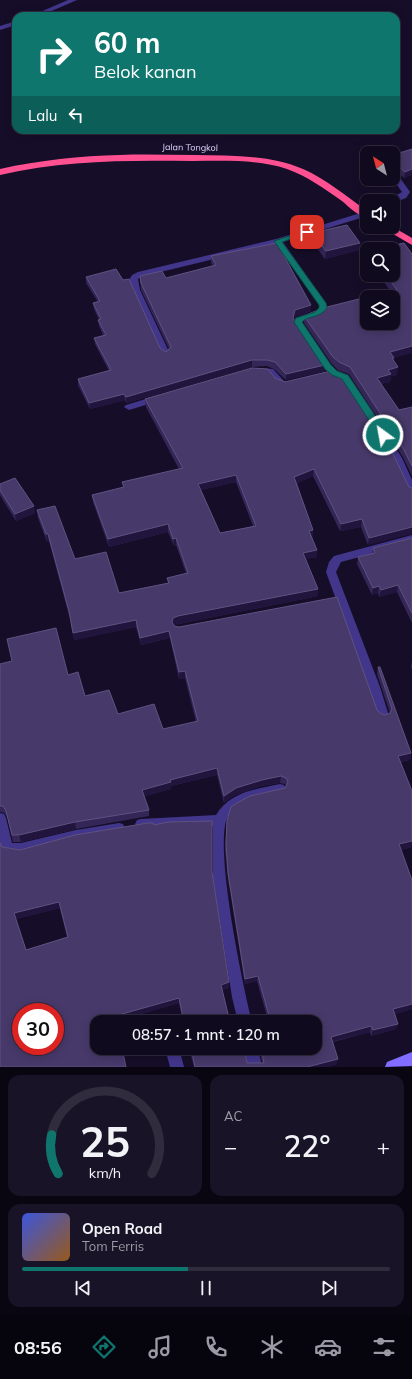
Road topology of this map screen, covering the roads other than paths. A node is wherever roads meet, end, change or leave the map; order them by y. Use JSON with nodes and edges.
{"nodes":[{"id":1,"x":74,"y":0,"type":"edge"},
{"id":2,"x":44,"y":12,"type":"edge"},
{"id":3,"x":12,"y":24,"type":"edge"},
{"id":4,"x":0,"y":28,"type":"edge"},
{"id":5,"x":0,"y":172,"type":"edge"},
{"id":6,"x":400,"y":184,"type":"edge"},
{"id":7,"x":400,"y":198,"type":"edge"},
{"id":8,"x":360,"y":210,"type":"edge"},
{"id":9,"x":360,"y":216,"type":"edge"},
{"id":10,"x":398,"y":234,"type":"edge"},
{"id":11,"x":278,"y":241,"type":"junction"},
{"id":12,"x":412,"y":242,"type":"edge"},
{"id":13,"x":166,"y":354,"type":"edge"},
{"id":14,"x":245,"y":373,"type":"edge"},
{"id":15,"x":296,"y":383,"type":"edge"},
{"id":16,"x":165,"y":396,"type":"edge"},
{"id":17,"x":129,"y":407,"type":"edge"},
{"id":18,"x":412,"y":490,"type":"edge"},
{"id":19,"x":412,"y":539,"type":"edge"},
{"id":20,"x":383,"y":716,"type":"edge"},
{"id":21,"x":280,"y":789,"type":"edge"},
{"id":22,"x":0,"y":818,"type":"edge"},
{"id":23,"x":219,"y":820,"type":"junction"},
{"id":24,"x":243,"y":1015,"type":"edge"},
{"id":25,"x":174,"y":1055,"type":"edge"},
{"id":26,"x":252,"y":1055,"type":"edge"},
{"id":27,"x":412,"y":1059,"type":"edge"},
{"id":28,"x":177,"y":1067,"type":"edge"},
{"id":29,"x":255,"y":1067,"type":"edge"},
{"id":30,"x":392,"y":1067,"type":"edge"}],
"edges":[{"from":1,"to":2,"type":"street"},
{"from":3,"to":4,"type":"street"},
{"from":5,"to":8,"type":"highway","name":"Jalan Tongkol"},
{"from":6,"to":7,"type":"street"},
{"from":9,"to":11,"type":"street"},
{"from":10,"to":12,"type":"highway"},
{"from":11,"to":13,"type":"street"},
{"from":11,"to":18,"type":"street"},
{"from":14,"to":15,"type":"street"},
{"from":16,"to":17,"type":"street"},
{"from":19,"to":20,"type":"street"},
{"from":21,"to":23,"type":"street"},
{"from":22,"to":23,"type":"street"},
{"from":23,"to":24,"type":"street"},
{"from":25,"to":28,"type":"street"},
{"from":26,"to":29,"type":"street"},
{"from":27,"to":30,"type":"main road"}]}
